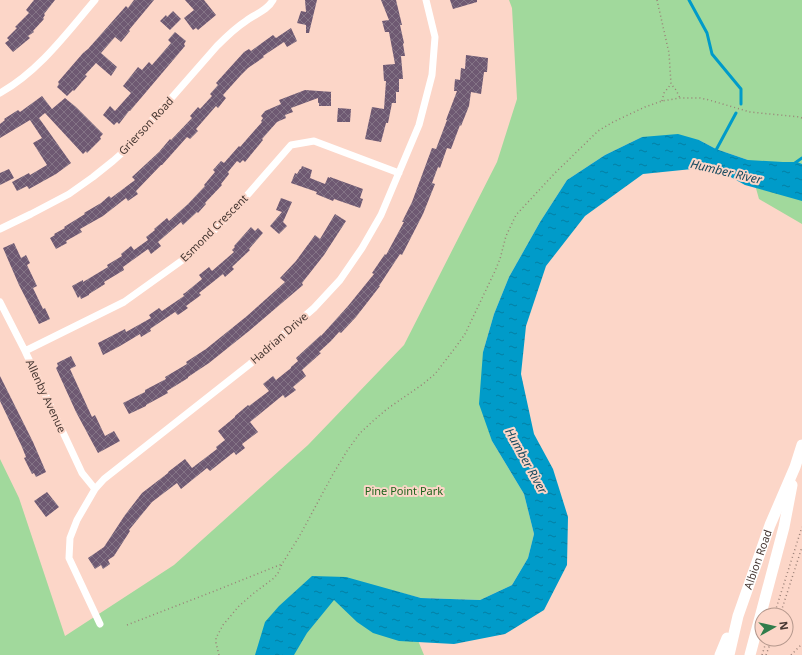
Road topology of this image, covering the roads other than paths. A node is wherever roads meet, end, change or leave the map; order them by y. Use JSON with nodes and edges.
{"nodes":[{"id":1,"x":95,"y":0,"type":"edge"},
{"id":2,"x":273,"y":0,"type":"edge"},
{"id":3,"x":426,"y":0,"type":"edge"},
{"id":4,"x":0,"y":93,"type":"edge"},
{"id":5,"x":399,"y":173,"type":"junction"},
{"id":6,"x":0,"y":229,"type":"edge"},
{"id":7,"x":0,"y":302,"type":"edge"},
{"id":8,"x":25,"y":351,"type":"junction"},
{"id":9,"x":802,"y":445,"type":"edge"},
{"id":10,"x":795,"y":467,"type":"junction"},
{"id":11,"x":95,"y":489,"type":"junction"},
{"id":12,"x":738,"y":616,"type":"junction"},
{"id":13,"x":100,"y":624,"type":"dead end"},
{"id":14,"x":720,"y":655,"type":"edge"},
{"id":15,"x":729,"y":655,"type":"edge"},
{"id":16,"x":750,"y":655,"type":"edge"}],
"edges":[{"from":1,"to":4,"type":"street"},
{"from":2,"to":6,"type":"street","name":"Grierson Road"},
{"from":3,"to":5,"type":"street","name":"Hadrian Drive"},
{"from":5,"to":8,"type":"street","name":"Esmond Crescent"},
{"from":5,"to":11,"type":"street","name":"Hadrian Drive"},
{"from":7,"to":8,"type":"street","name":"Allenby Avenue"},
{"from":8,"to":11,"type":"street","name":"Allenby Avenue"},
{"from":9,"to":10,"type":"main road","name":"Albion Road"},
{"from":10,"to":12,"type":"main road","name":"Albion Road"},
{"from":10,"to":16,"type":"main road","name":"Albion Road"},
{"from":11,"to":13,"type":"street","name":"Hadrian Drive"},
{"from":12,"to":14,"type":"main road"},
{"from":12,"to":15,"type":"main road","name":"Albion Road"}]}
